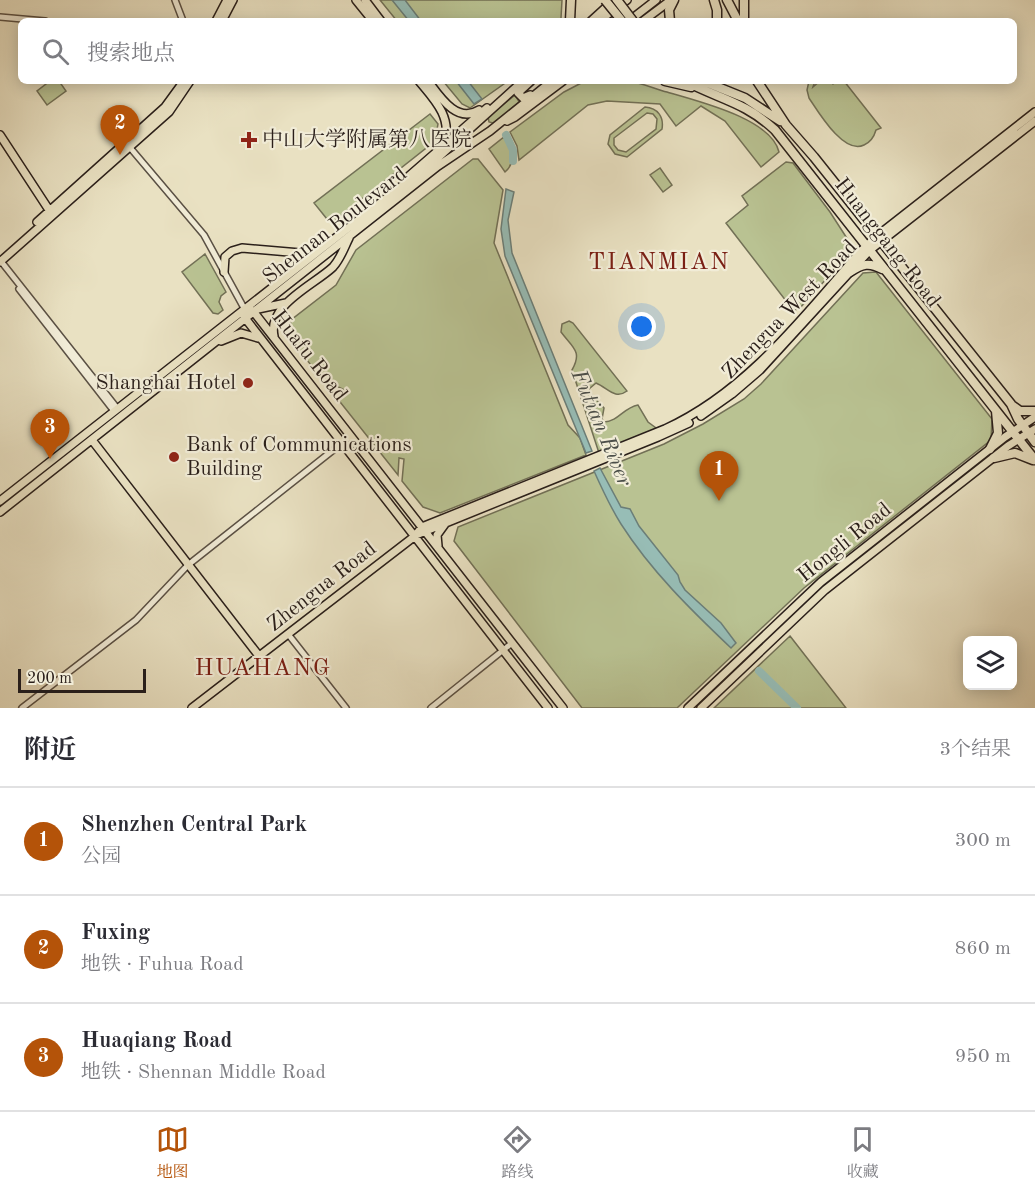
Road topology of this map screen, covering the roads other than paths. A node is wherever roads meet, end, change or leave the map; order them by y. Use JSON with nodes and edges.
{"nodes":[{"id":1,"x":175,"y":0,"type":"edge"},
{"id":2,"x":227,"y":0,"type":"edge"},
{"id":3,"x":233,"y":0,"type":"edge"},
{"id":4,"x":356,"y":0,"type":"edge"},
{"id":5,"x":365,"y":0,"type":"edge"},
{"id":6,"x":627,"y":0,"type":"edge"},
{"id":7,"x":657,"y":0,"type":"edge"},
{"id":8,"x":673,"y":0,"type":"edge"},
{"id":9,"x":714,"y":0,"type":"edge"},
{"id":10,"x":720,"y":0,"type":"edge"},
{"id":11,"x":727,"y":0,"type":"edge"},
{"id":12,"x":744,"y":0,"type":"edge"},
{"id":13,"x":611,"y":1,"type":"edge"},
{"id":14,"x":0,"y":17,"type":"edge"},
{"id":15,"x":182,"y":18,"type":"edge"},
{"id":16,"x":218,"y":18,"type":"edge"},
{"id":17,"x":224,"y":18,"type":"edge"},
{"id":18,"x":371,"y":18,"type":"edge"},
{"id":19,"x":379,"y":18,"type":"edge"},
{"id":20,"x":594,"y":18,"type":"edge"},
{"id":21,"x":603,"y":18,"type":"edge"},
{"id":22,"x":620,"y":18,"type":"edge"},
{"id":23,"x":628,"y":18,"type":"edge"},
{"id":24,"x":634,"y":18,"type":"edge"},
{"id":25,"x":647,"y":18,"type":"edge"},
{"id":26,"x":670,"y":18,"type":"edge"},
{"id":27,"x":717,"y":18,"type":"edge"},
{"id":28,"x":722,"y":18,"type":"edge"},
{"id":29,"x":736,"y":18,"type":"edge"},
{"id":30,"x":744,"y":18,"type":"edge"},
{"id":31,"x":18,"y":19,"type":"edge"},
{"id":32,"x":182,"y":84,"type":"edge"},
{"id":33,"x":188,"y":84,"type":"edge"},
{"id":34,"x":421,"y":84,"type":"edge"},
{"id":35,"x":430,"y":84,"type":"edge"},
{"id":36,"x":519,"y":84,"type":"edge"},
{"id":37,"x":527,"y":84,"type":"edge"},
{"id":38,"x":548,"y":84,"type":"edge"},
{"id":39,"x":559,"y":84,"type":"edge"},
{"id":40,"x":759,"y":84,"type":"edge"},
{"id":41,"x":703,"y":85,"type":"edge"},
{"id":42,"x":539,"y":91,"type":"junction"},
{"id":43,"x":723,"y":92,"type":"junction"},
{"id":44,"x":504,"y":97,"type":"junction"},
{"id":45,"x":493,"y":104,"type":"junction"},
{"id":46,"x":1035,"y":112,"type":"edge"},
{"id":47,"x":1035,"y":121,"type":"edge"},
{"id":48,"x":786,"y":125,"type":"junction"},
{"id":49,"x":496,"y":126,"type":"junction"},
{"id":50,"x":0,"y":135,"type":"edge"},
{"id":51,"x":128,"y":145,"type":"junction"},
{"id":52,"x":442,"y":145,"type":"junction"},
{"id":53,"x":403,"y":185,"type":"junction"},
{"id":54,"x":51,"y":213,"type":"junction"},
{"id":55,"x":354,"y":232,"type":"junction"},
{"id":56,"x":879,"y":239,"type":"junction"},
{"id":57,"x":868,"y":248,"type":"junction"},
{"id":58,"x":312,"y":254,"type":"junction"},
{"id":59,"x":0,"y":261,"type":"edge"},
{"id":60,"x":886,"y":271,"type":"junction"},
{"id":61,"x":224,"y":272,"type":"junction"},
{"id":62,"x":850,"y":272,"type":"junction"},
{"id":63,"x":288,"y":302,"type":"junction"},
{"id":64,"x":244,"y":308,"type":"junction"},
{"id":65,"x":253,"y":311,"type":"junction"},
{"id":66,"x":245,"y":318,"type":"junction"},
{"id":67,"x":275,"y":338,"type":"junction"},
{"id":68,"x":264,"y":343,"type":"junction"},
{"id":69,"x":210,"y":345,"type":"junction"},
{"id":70,"x":1011,"y":404,"type":"junction"},
{"id":71,"x":994,"y":408,"type":"junction"},
{"id":72,"x":116,"y":410,"type":"junction"},
{"id":73,"x":1035,"y":411,"type":"edge"},
{"id":74,"x":1035,"y":417,"type":"edge"},
{"id":75,"x":1022,"y":425,"type":"junction"},
{"id":76,"x":1032,"y":431,"type":"edge"},
{"id":77,"x":351,"y":436,"type":"junction"},
{"id":78,"x":1016,"y":436,"type":"junction"},
{"id":79,"x":92,"y":440,"type":"junction"},
{"id":80,"x":1035,"y":442,"type":"edge"},
{"id":81,"x":342,"y":443,"type":"junction"},
{"id":82,"x":990,"y":449,"type":"junction"},
{"id":83,"x":606,"y":456,"type":"junction"},
{"id":84,"x":994,"y":458,"type":"junction"},
{"id":85,"x":1035,"y":461,"type":"edge"},
{"id":86,"x":582,"y":466,"type":"junction"},
{"id":87,"x":0,"y":501,"type":"edge"},
{"id":88,"x":0,"y":512,"type":"edge"},
{"id":89,"x":447,"y":523,"type":"junction"},
{"id":90,"x":424,"y":529,"type":"junction"},
{"id":91,"x":415,"y":536,"type":"junction"},
{"id":92,"x":439,"y":549,"type":"junction"},
{"id":93,"x":188,"y":565,"type":"junction"},
{"id":94,"x":288,"y":634,"type":"junction"},
{"id":95,"x":513,"y":643,"type":"junction"},
{"id":96,"x":504,"y":650,"type":"junction"},
{"id":97,"x":259,"y":656,"type":"junction"},
{"id":98,"x":545,"y":705,"type":"edge"},
{"id":99,"x":435,"y":707,"type":"edge"},
{"id":100,"x":21,"y":708,"type":"edge"},
{"id":101,"x":192,"y":708,"type":"edge"},
{"id":102,"x":346,"y":708,"type":"edge"},
{"id":103,"x":553,"y":708,"type":"edge"},
{"id":104,"x":563,"y":708,"type":"edge"},
{"id":105,"x":688,"y":708,"type":"edge"},
{"id":106,"x":701,"y":708,"type":"edge"}],
"edges":[{"from":1,"to":15,"type":"street"},
{"from":2,"to":16,"type":"main road"},
{"from":3,"to":17,"type":"main road"},
{"from":4,"to":18,"type":"main road"},
{"from":5,"to":19,"type":"main road"},
{"from":6,"to":21,"type":"main road"},
{"from":7,"to":24,"type":"main road"},
{"from":8,"to":25,"type":"main road"},
{"from":8,"to":26,"type":"highway"},
{"from":9,"to":27,"type":"highway"},
{"from":10,"to":28,"type":"highway"},
{"from":11,"to":29,"type":"highway"},
{"from":12,"to":30,"type":"highway"},
{"from":13,"to":20,"type":"main road"},
{"from":13,"to":22,"type":"highway","bridge":true},
{"from":13,"to":23,"type":"highway","bridge":true},
{"from":14,"to":31,"type":"street"},
{"from":32,"to":51,"type":"main road"},
{"from":33,"to":51,"type":"main road"},
{"from":34,"to":52,"type":"main road"},
{"from":35,"to":45,"type":"main road"},
{"from":36,"to":44,"type":"main road","name":"Shennan Boulevard"},
{"from":37,"to":42,"type":"main road"},
{"from":38,"to":42,"type":"main road","name":"Shennan Boulevard"},
{"from":39,"to":49,"type":"main road"},
{"from":40,"to":48,"type":"highway","name":"Huanggang Road"},
{"from":41,"to":43,"type":"highway","name":"Huanggang Road"},
{"from":42,"to":49,"type":"main road","name":"Shennan Boulevard"},
{"from":43,"to":48,"type":"highway"},
{"from":43,"to":57,"type":"highway","name":"Huanggang Road"},
{"from":44,"to":45,"type":"main road"},
{"from":44,"to":53,"type":"main road","name":"Shennan Boulevard"},
{"from":45,"to":52,"type":"main road"},
{"from":46,"to":56,"type":"main road"},
{"from":47,"to":56,"type":"main road"},
{"from":48,"to":56,"type":"highway","name":"Huanggang Road"},
{"from":49,"to":55,"type":"main road","name":"Shennan Boulevard"},
{"from":50,"to":54,"type":"main road"},
{"from":51,"to":54,"type":"main road"},
{"from":51,"to":61,"type":"street"},
{"from":52,"to":53,"type":"main road"},
{"from":53,"to":58,"type":"main road","name":"Shennan Boulevard"},
{"from":54,"to":59,"type":"main road"},
{"from":55,"to":63,"type":"main road"},
{"from":55,"to":65,"type":"main road","name":"Shennan Boulevard"},
{"from":56,"to":57,"type":"main road","name":"Zhengua West Road"},
{"from":56,"to":70,"type":"highway","name":"Huanggang Road"},
{"from":57,"to":60,"type":"highway","name":"Huanggang Road"},
{"from":57,"to":62,"type":"main road","name":"Zhengua West Road"},
{"from":57,"to":83,"type":"main road","name":"Zhengua West Road"},
{"from":58,"to":61,"type":"main road"},
{"from":58,"to":64,"type":"main road","name":"Shennan Boulevard"},
{"from":59,"to":72,"type":"street"},
{"from":60,"to":62,"type":"highway"},
{"from":60,"to":71,"type":"highway","name":"Huanggang Road"},
{"from":61,"to":64,"type":"street"},
{"from":62,"to":83,"type":"main road","name":"Zhengua West Road"},
{"from":63,"to":65,"type":"main road"},
{"from":63,"to":67,"type":"main road"},
{"from":64,"to":65,"type":"main road","name":"Huafu Road"},
{"from":64,"to":66,"type":"main road","name":"Huafu Road"},
{"from":64,"to":72,"type":"main road","name":"Shennan Boulevard"},
{"from":65,"to":66,"type":"main road","name":"Shennan Boulevard"},
{"from":65,"to":67,"type":"main road","name":"Huafu Road"},
{"from":66,"to":68,"type":"main road","name":"Huafu Road"},
{"from":66,"to":69,"type":"main road","name":"Shennan Boulevard"},
{"from":67,"to":77,"type":"main road","name":"Huafu Road"},
{"from":68,"to":69,"type":"main road"},
{"from":68,"to":81,"type":"main road","name":"Huafu Road"},
{"from":69,"to":79,"type":"main road","name":"Shennan Boulevard"},
{"from":70,"to":73,"type":"highway"},
{"from":70,"to":75,"type":"highway","name":"Huanggang Road"},
{"from":71,"to":78,"type":"highway","name":"Huanggang Road"},
{"from":71,"to":82,"type":"highway"},
{"from":72,"to":87,"type":"main road","name":"Shennan Boulevard"},
{"from":74,"to":75,"type":"main road","name":"Hongli Road"},
{"from":75,"to":76,"type":"highway","name":"Huanggang Road"},
{"from":75,"to":78,"type":"main road","name":"Hongli Road"},
{"from":76,"to":78,"type":"main road","name":"Hongli Road"},
{"from":76,"to":80,"type":"highway","name":"Huanggang Road"},
{"from":77,"to":81,"type":"street"},
{"from":77,"to":90,"type":"main road","name":"Huafu Road"},
{"from":78,"to":82,"type":"main road","name":"Hongli Road"},
{"from":78,"to":84,"type":"main road","name":"Hongli Road"},
{"from":78,"to":85,"type":"highway","name":"Huanggang Road"},
{"from":79,"to":88,"type":"main road","name":"Shennan Boulevard"},
{"from":79,"to":93,"type":"main road"},
{"from":81,"to":91,"type":"main road","name":"Huafu Road"},
{"from":81,"to":93,"type":"street"},
{"from":82,"to":105,"type":"main road","name":"Hongli Road"},
{"from":83,"to":86,"type":"main road","name":"Zhengua West Road"},
{"from":84,"to":85,"type":"highway"},
{"from":84,"to":106,"type":"main road","name":"Hongli Road"},
{"from":86,"to":89,"type":"main road","name":"Zhengua West Road"},
{"from":86,"to":90,"type":"main road","name":"Zhengua West Road"},
{"from":89,"to":90,"type":"main road","name":"Zhengua West Road"},
{"from":89,"to":92,"type":"main road"},
{"from":90,"to":91,"type":"main road"},
{"from":90,"to":92,"type":"main road","name":"Huafu Road"},
{"from":91,"to":94,"type":"main road","name":"Zhengua Road"},
{"from":91,"to":96,"type":"main road","name":"Huafu Road"},
{"from":92,"to":95,"type":"main road","name":"Huafu Road"},
{"from":93,"to":97,"type":"main road"},
{"from":93,"to":100,"type":"street"},
{"from":94,"to":97,"type":"main road","name":"Zhengua Road"},
{"from":94,"to":102,"type":"street"},
{"from":95,"to":96,"type":"street"},
{"from":95,"to":104,"type":"main road","name":"Huafu Road"},
{"from":96,"to":98,"type":"main road","name":"Huafu Road"},
{"from":96,"to":99,"type":"street"},
{"from":97,"to":101,"type":"main road","name":"Zhengua Road"},
{"from":98,"to":103,"type":"main road","name":"Huafu Road"}]}
